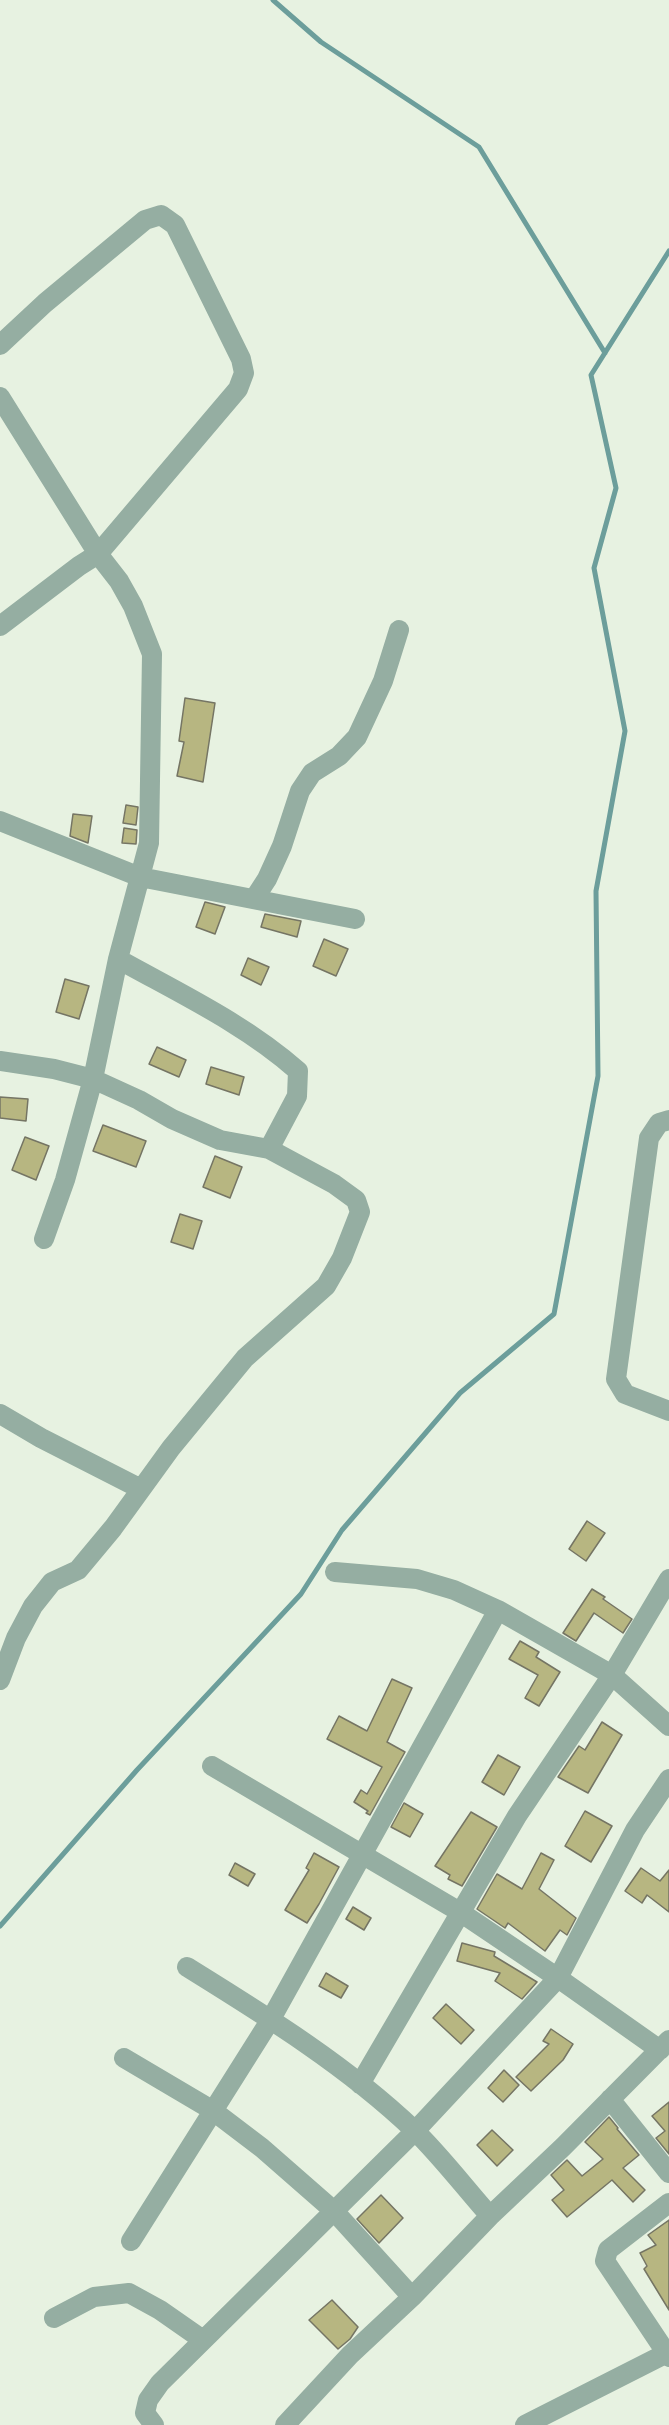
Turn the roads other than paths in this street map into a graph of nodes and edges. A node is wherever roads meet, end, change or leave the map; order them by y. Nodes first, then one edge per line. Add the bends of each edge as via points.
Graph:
1 (0, 345) edge
2 (0, 397) edge
3 (98, 554) junction
4 (0, 626) edge
5 (399, 630) dead end
6 (0, 821) edge
7 (140, 877) junction
8 (254, 899) junction
9 (355, 919) dead end
10 (118, 959) junction
11 (0, 1061) edge
12 (93, 1079) junction
13 (669, 1120) edge
14 (268, 1149) junction
15 (44, 1239) dead end
16 (669, 1411) edge
17 (0, 1414) edge
18 (141, 1489) junction
19 (335, 1572) dead end
20 (669, 1579) edge
21 (498, 1610) junction
22 (612, 1675) junction
23 (0, 1680) edge
24 (669, 1726) edge
25 (212, 1766) dead end
26 (669, 1779) edge
27 (361, 1854) junction
28 (460, 1912) junction
29 (187, 1967) dead end
30 (558, 1978) junction
31 (270, 2019) junction
32 (664, 2045) edge
33 (124, 2058) dead end
34 (360, 2084) junction
35 (610, 2099) junction
36 (212, 2110) junction
37 (415, 2131) junction
38 (669, 2173) edge
39 (669, 2203) edge
40 (334, 2211) junction
41 (490, 2216) junction
42 (131, 2241) dead end
43 (412, 2297) junction
44 (54, 2318) dead end
45 (203, 2340) junction
46 (668, 2354) edge
47 (154, 2425) edge
48 (285, 2425) edge
49 (525, 2425) edge

1 - 3 street via 145,220 161,215 175,225 241,359 244,373 238,390
2 - 3 street
3 - 4 street
3 - 7 street via 133,606 152,654 151,809
5 - 8 street via 383,681 357,737 339,756 312,773 300,791 279,854
6 - 7 street
7 - 8 street
7 - 10 street
8 - 9 street
10 - 12 street
10 - 14 street via 209,1009 278,1053 298,1071 297,1096
11 - 12 street
12 - 14 street via 220,1140
12 - 15 street
13 - 16 street via 659,1124 649,1138 616,1379 625,1394
14 - 18 street via 334,1184 356,1200 360,1212 326,1286 245,1358
17 - 18 street
18 - 23 street via 78,1570 52,1582 33,1606
19 - 21 street via 417,1579
20 - 22 street
21 - 22 street
21 - 27 street
22 - 24 street
22 - 28 street via 517,1815
25 - 27 street
26 - 30 street via 635,1830
27 - 28 street
27 - 31 street
28 - 30 street
28 - 34 street
29 - 31 street
30 - 32 street
30 - 37 street
31 - 34 street
31 - 36 street
32 - 35 street
33 - 36 street
34 - 37 street
35 - 38 street
35 - 41 street
36 - 40 street
36 - 42 street
37 - 40 street
37 - 41 street
39 - 46 street via 608,2250 605,2261
40 - 43 street
40 - 45 street
41 - 43 street
43 - 48 street via 350,2355
44 - 45 street via 94,2297 129,2293
45 - 47 street via 148,2400 145,2413
46 - 49 street

